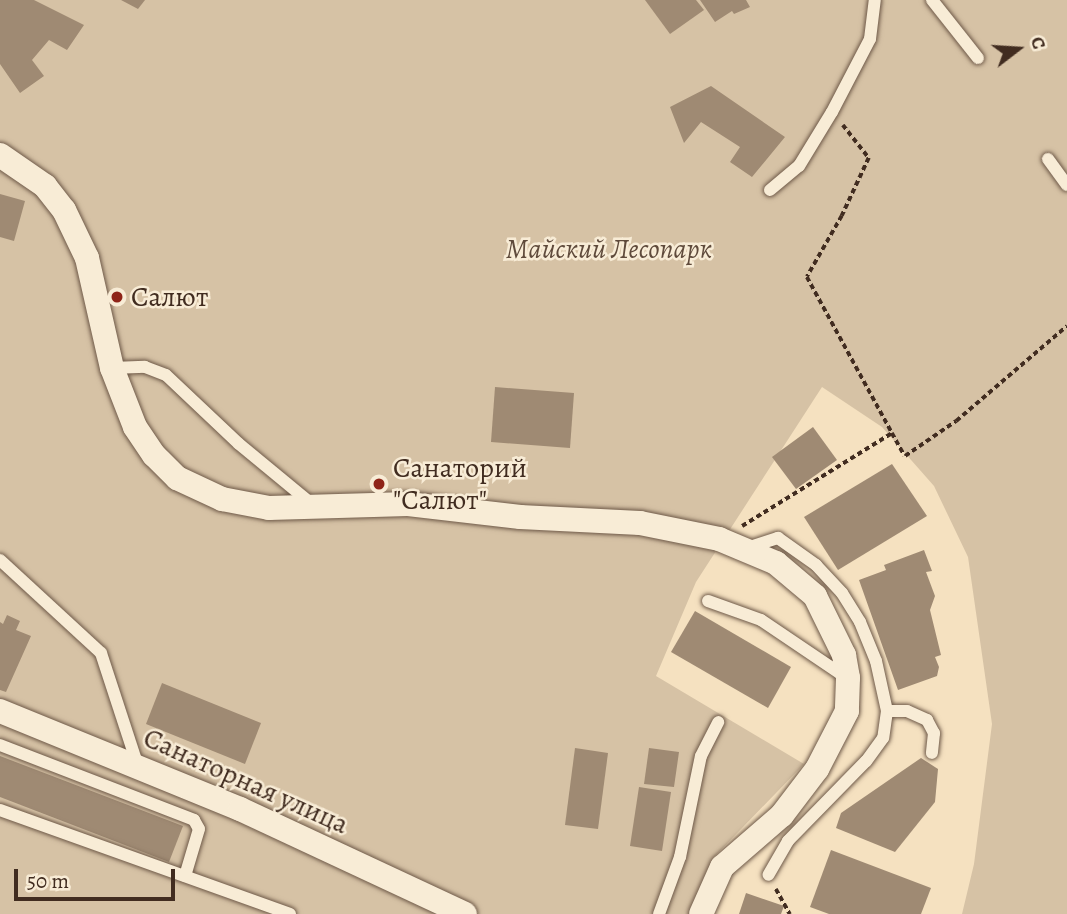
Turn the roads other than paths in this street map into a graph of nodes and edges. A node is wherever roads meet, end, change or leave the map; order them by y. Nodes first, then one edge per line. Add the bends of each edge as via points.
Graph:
1 (875, 0) edge
2 (932, 0) edge
3 (978, 58) dead end
4 (0, 155) edge
5 (1048, 159) dead end
6 (1067, 185) edge
7 (770, 190) dead end
8 (112, 368) junction
9 (315, 507) junction
10 (744, 549) junction
11 (0, 560) edge
12 (708, 601) dead end
13 (848, 678) junction
14 (0, 711) edge
15 (887, 711) junction
16 (718, 722) dead end
17 (0, 745) edge
18 (932, 753) dead end
19 (138, 766) junction
20 (0, 810) edge
21 (768, 875) road end
22 (185, 876) junction
23 (289, 914) edge
24 (465, 914) edge
25 (659, 914) edge
26 (701, 914) edge

1 - 7 lane via 870,39 832,112 799,166
2 - 3 lane
4 - 8 street via 45,186 78,234
5 - 6 lane
8 - 9 lane via 145,366 166,375
8 - 9 street via 135,427 177,478 222,499 270,508
9 - 10 street via 408,504 520,517 640,523 719,539
10 - 13 street via 776,563 816,596 844,654
10 - 15 lane via 778,538 816,565 842,593 876,661
11 - 19 lane via 101,653
12 - 13 lane via 761,620
13 - 26 street via 847,711 817,769 782,815 722,867
14 - 19 street, Санаторная улица
15 - 18 lane via 907,711 927,720 934,733
15 - 21 lane via 883,738 788,841
16 - 25 lane via 701,756 680,857
17 - 22 lane via 194,820 199,830
19 - 24 street, Санаторная улица via 240,808
20 - 22 lane
22 - 23 lane

